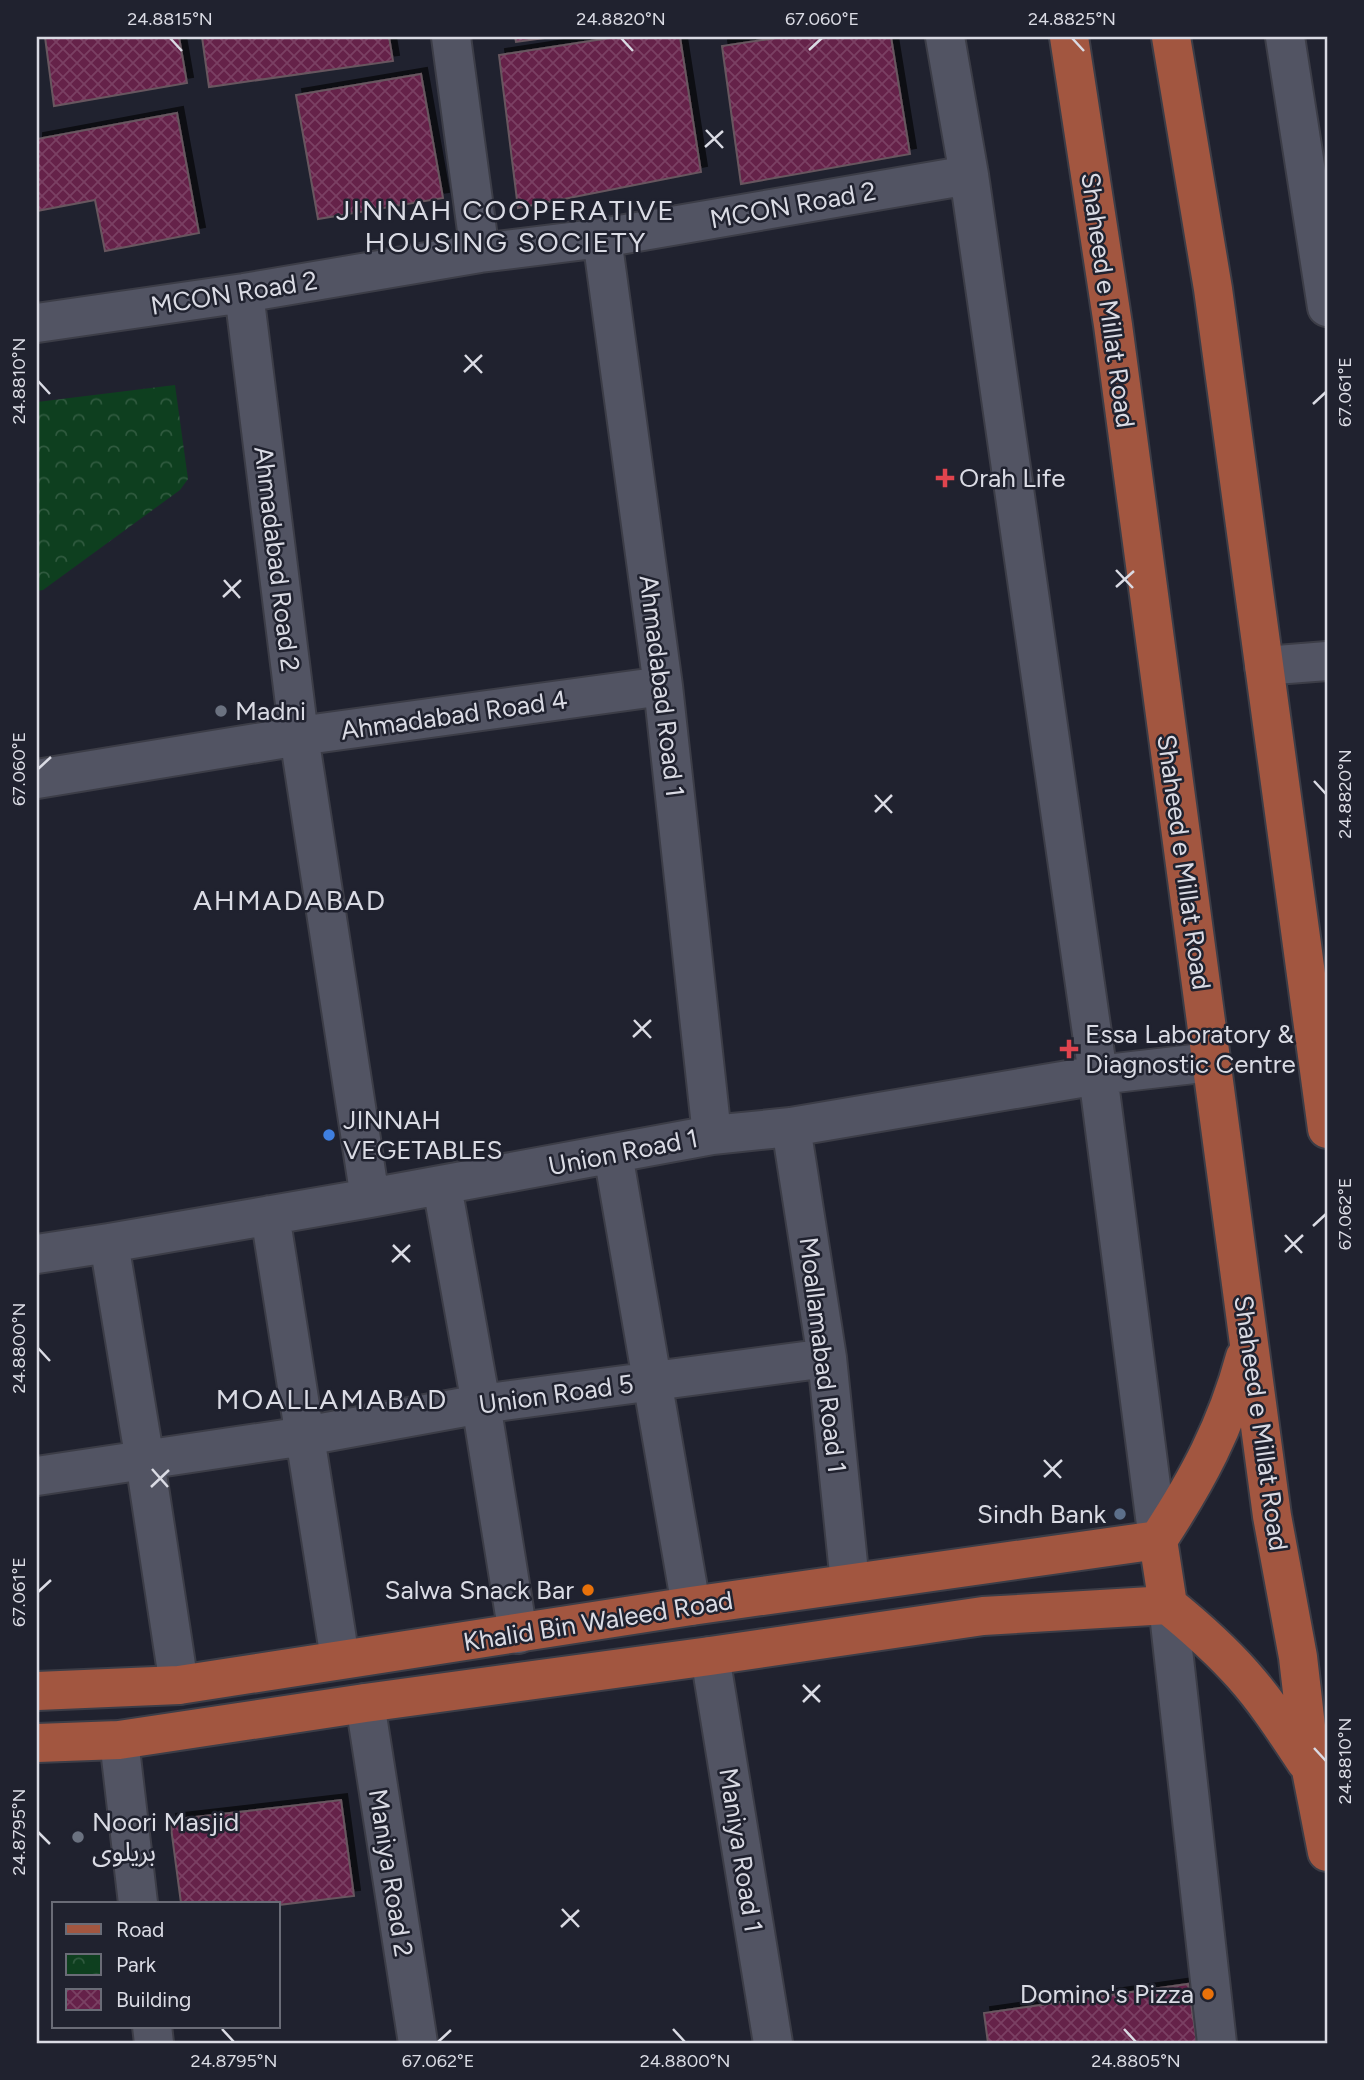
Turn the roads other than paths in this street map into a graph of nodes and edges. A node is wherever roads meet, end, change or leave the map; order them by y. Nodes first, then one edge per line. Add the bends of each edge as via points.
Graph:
1 (452, 37) edge
2 (945, 37) edge
3 (1069, 37) edge
4 (1171, 37) edge
5 (1284, 37) edge
6 (969, 175) junction
7 (602, 238) junction
8 (481, 253) junction
9 (244, 293) junction
10 (1327, 307) edge
11 (37, 323) edge
12 (1327, 661) edge
13 (1264, 666) junction
14 (663, 686) junction
15 (299, 736) junction
16 (37, 779) edge
17 (1211, 1062) junction
18 (1098, 1075) junction
19 (791, 1127) junction
20 (1327, 1129) edge
21 (712, 1135) junction
22 (613, 1154) junction
23 (442, 1186) junction
24 (370, 1198) junction
25 (270, 1214) junction
26 (109, 1243) junction
27 (37, 1254) edge
28 (1248, 1344) junction
29 (827, 1358) junction
30 (652, 1380) junction
31 (481, 1404) junction
32 (305, 1436) junction
33 (145, 1461) junction
34 (37, 1476) edge
35 (1158, 1540) junction
36 (975, 1565) junction
37 (850, 1583) junction
38 (1168, 1605) junction
39 (691, 1606) junction
40 (983, 1616) junction
41 (518, 1634) junction
42 (710, 1656) junction
43 (340, 1659) junction
44 (179, 1685) junction
45 (37, 1691) edge
46 (365, 1703) junction
47 (119, 1740) junction
48 (37, 1743) edge
49 (1311, 1770) junction
50 (1327, 1852) edge
51 (138, 1902) edge
52 (418, 2043) edge
53 (773, 2043) edge
54 (1217, 2043) edge

1 - 8 street
2 - 6 street
3 - 17 main road, Shaheed e Millat Road via 1113,325
4 - 13 main road via 1213,289
5 - 10 street
6 - 7 street, MCON Road 2
6 - 18 street
7 - 8 street, MCON Road 2
7 - 14 street, Ahmadabad Road 1
8 - 9 street, MCON Road 2
9 - 11 street, MCON Road 2
9 - 15 street, Ahmadabad Road 2
12 - 13 street
13 - 20 main road
14 - 15 street, Ahmadabad Road 4
14 - 21 street, Ahmadabad Road 1
15 - 16 street, Ahmadabad Road 4
15 - 24 street, Ahmadabad Road 2
17 - 18 street, Union Road 1
17 - 28 main road, Shaheed e Millat Road
18 - 19 street, Union Road 1
18 - 35 street
19 - 21 street, Union Road 1
19 - 29 street, Moallamabad Road 1
21 - 22 street, Union Road 1
22 - 23 street, Union Road 1
22 - 30 street
23 - 24 street, Union Road 1
23 - 31 street
24 - 25 street, Union Road 1
25 - 26 street, Union Road 1
25 - 32 street
26 - 27 street, Union Road 1
26 - 33 street
28 - 35 main road via 1236,1392 1208,1458
28 - 49 main road, Shaheed e Millat Road via 1298,1657
29 - 30 street, Union Road 5
29 - 37 street, Moallamabad Road 1
30 - 31 street, Union Road 5
30 - 39 street
31 - 32 street, Union Road 5
31 - 41 street
32 - 33 street, Union Road 5
32 - 43 street
33 - 34 street, Union Road 5
33 - 44 street
35 - 36 main road, Khalid Bin Waleed Road
35 - 38 main road
36 - 37 main road, Khalid Bin Waleed Road
36 - 40 main road
37 - 39 main road, Khalid Bin Waleed Road
38 - 40 main road, Khalid Bin Waleed Road
38 - 49 main road via 1243,1675
38 - 54 street
39 - 41 main road, Khalid Bin Waleed Road
40 - 42 main road, Khalid Bin Waleed Road
41 - 43 main road, Khalid Bin Waleed Road
42 - 46 main road, Khalid Bin Waleed Road
42 - 53 street, Maniya Road 1
43 - 44 main road, Khalid Bin Waleed Road
44 - 45 main road, Khalid Bin Waleed Road
46 - 47 main road, Khalid Bin Waleed Road
46 - 52 street, Maniya Road 2
47 - 48 main road, Khalid Bin Waleed Road
47 - 51 street
49 - 50 main road, Shaheed e Millat Road

